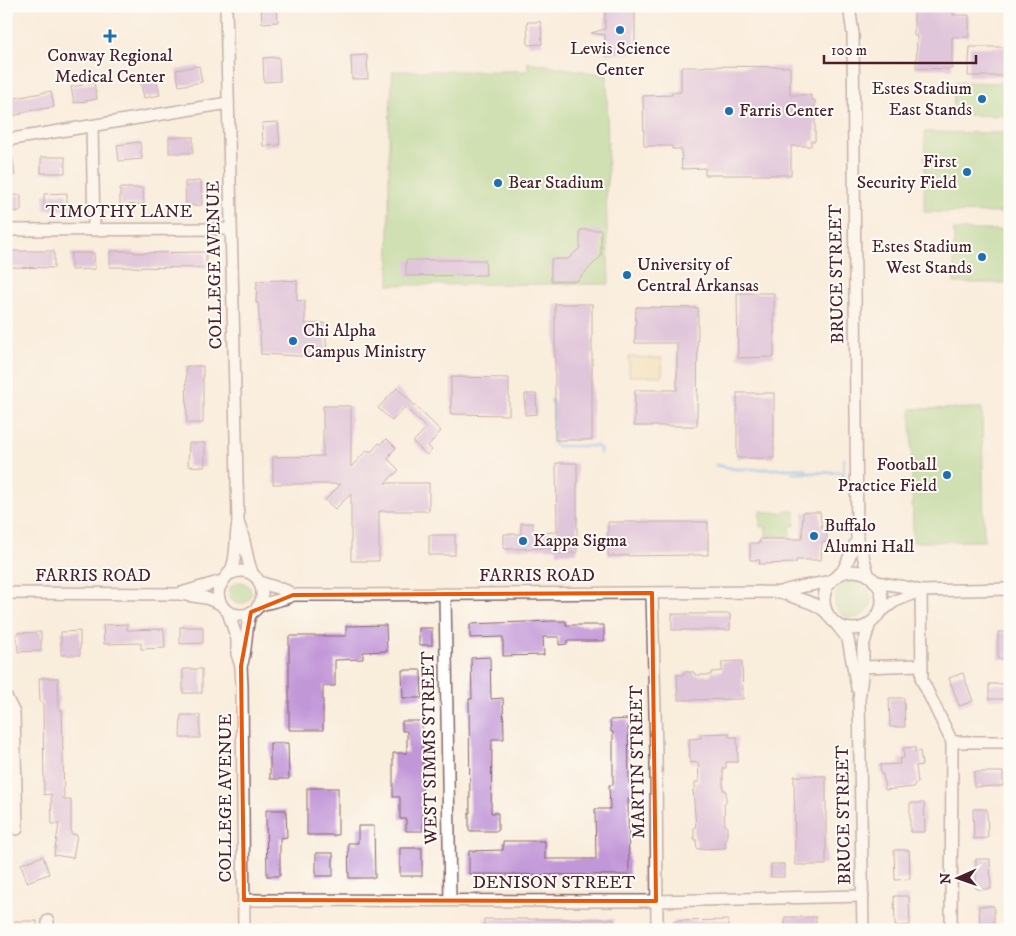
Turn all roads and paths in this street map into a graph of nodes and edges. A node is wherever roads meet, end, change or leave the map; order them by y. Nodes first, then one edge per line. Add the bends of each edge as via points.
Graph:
1 (226, 6) edge
2 (849, 6) edge
3 (228, 103) junction
4 (92, 126) junction
5 (6, 140) edge
6 (231, 229) junction
7 (6, 230) edge
8 (94, 230) junction
9 (238, 523) junction
10 (856, 541) junction
11 (836, 577) junction
12 (225, 578) junction
13 (256, 578) junction
14 (872, 578) junction
15 (1010, 589) edge
16 (921, 591) junction
17 (6, 592) edge
18 (781, 592) junction
19 (652, 593) junction
20 (180, 594) junction
21 (446, 594) junction
22 (293, 595) junction
23 (225, 608) junction
24 (255, 609) junction
25 (827, 613) junction
26 (874, 618) junction
27 (837, 625) junction
28 (920, 665) junction
29 (241, 666) junction
30 (864, 667) junction
31 (6, 697) edge
32 (859, 700) junction
33 (952, 742) junction
34 (1010, 742) edge
35 (17, 829) dead end
36 (863, 896) junction
37 (244, 900) junction
38 (450, 900) junction
39 (656, 900) junction
40 (244, 930) edge
41 (657, 930) edge
42 (863, 930) edge
43 (951, 930) edge

1 - 3 street, COLLEGE AVENUE
2 - 10 street, BRUCE STREET via 853,34
3 - 4 street
3 - 6 street, COLLEGE AVENUE
4 - 5 street
4 - 8 street
6 - 8 street, TIMOTHY LANE
6 - 9 street, COLLEGE AVENUE
7 - 8 street, TIMOTHY LANE
9 - 12 street, COLLEGE AVENUE via 233,565
9 - 13 street, COLLEGE AVENUE via 244,534 247,559
10 - 11 street, BRUCE STREET via 848,564
10 - 14 street, BRUCE STREET
11 - 14 street via 852,571
11 - 18 street, FARRIS ROAD
11 - 25 street via 824,596
12 - 13 street via 241,571
12 - 20 street, FARRIS ROAD
12 - 23 street via 218,590
13 - 22 street, FARRIS ROAD
13 - 24 street via 262,596
14 - 16 street via 888,585
14 - 26 street via 881,596
15 - 16 street
16 - 26 street via 895,601
16 - 28 street
17 - 20 street, FARRIS ROAD
18 - 19 street, FARRIS ROAD
18 - 25 street, FARRIS ROAD via 810,601
19 - 21 street, FARRIS ROAD
19 - 39 street, MARTIN STREET
20 - 23 street, FARRIS ROAD via 206,598
21 - 22 street, FARRIS ROAD
21 - 38 street, WEST SIMMS STREET
22 - 24 street, FARRIS ROAD
23 - 24 street via 240,615
23 - 29 street, COLLEGE AVENUE via 235,629
24 - 29 street, COLLEGE AVENUE via 246,630 246,654
25 - 27 street
26 - 27 street via 854,629
26 - 30 street, BRUCE STREET via 863,646
27 - 32 street, BRUCE STREET via 848,639
28 - 30 street
28 - 33 street via 922,680
29 - 37 street, COLLEGE AVENUE
30 - 32 street, BRUCE STREET
31 - 35 street via 14,713
32 - 36 street, BRUCE STREET
33 - 34 street
33 - 43 street
36 - 39 street, DENISON STREET
36 - 42 street, BRUCE STREET
37 - 38 street, DENISON STREET
37 - 40 street, COLLEGE AVENUE
38 - 39 street, DENISON STREET
39 - 41 street, MARTIN STREET

